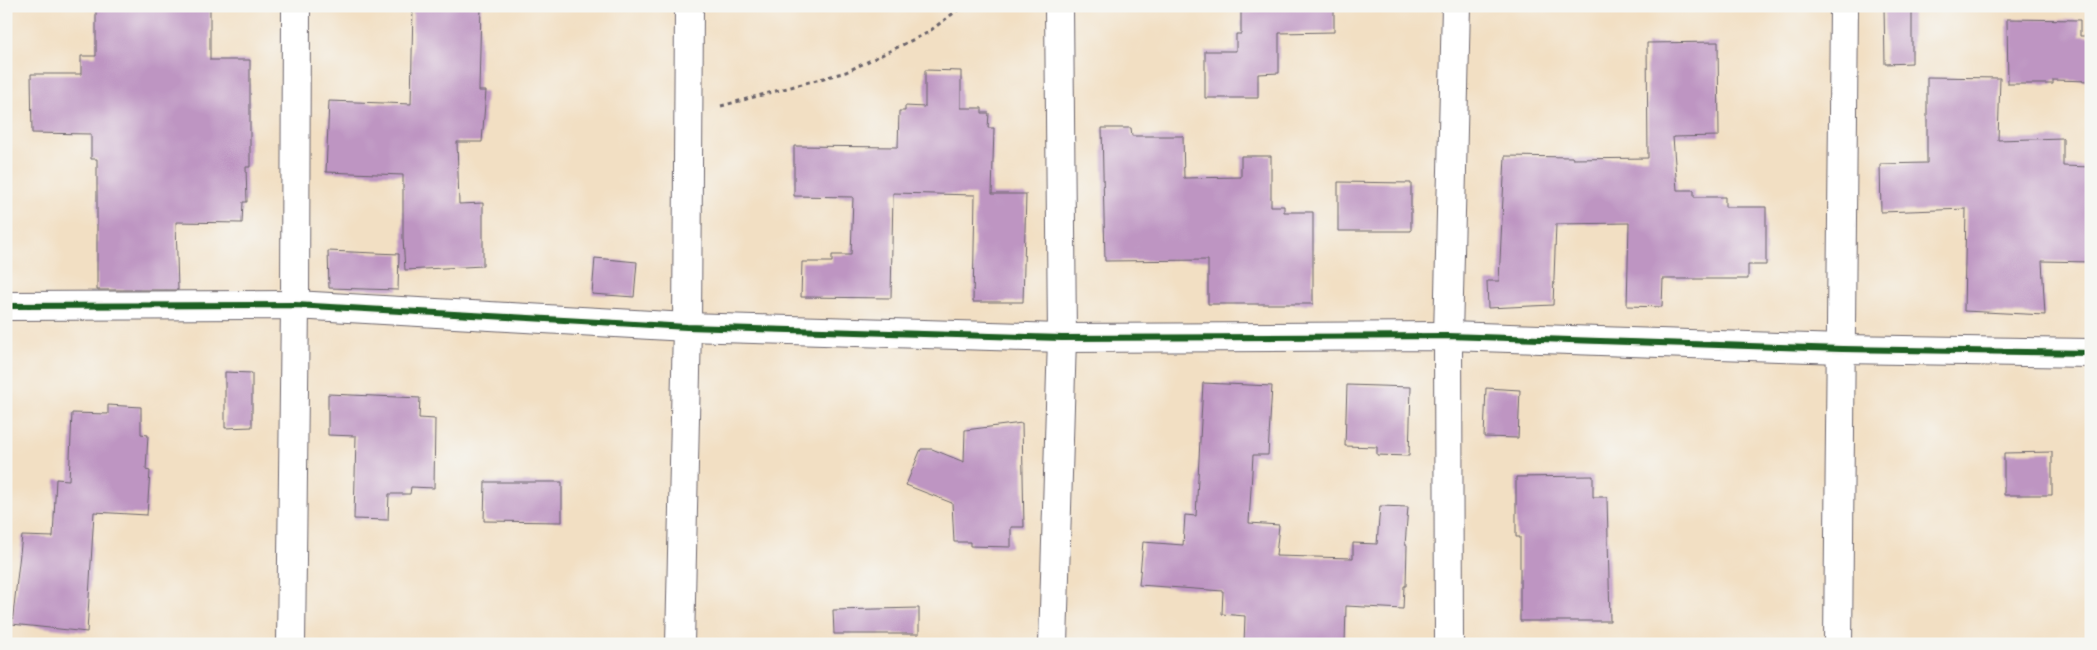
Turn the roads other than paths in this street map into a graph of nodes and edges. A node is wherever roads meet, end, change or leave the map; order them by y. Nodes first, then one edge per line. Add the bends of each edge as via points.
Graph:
1 (296, 6) edge
2 (689, 6) edge
3 (1059, 6) edge
4 (1456, 6) edge
5 (1844, 6) edge
6 (295, 305) junction
7 (6, 306) edge
8 (687, 327) junction
9 (1448, 336) junction
10 (1062, 338) junction
11 (1842, 349) junction
12 (2091, 353) edge
13 (291, 644) edge
14 (680, 644) edge
15 (1053, 644) edge
16 (1449, 644) edge
17 (1838, 644) edge

1 - 6 street
2 - 8 street
3 - 10 street
4 - 9 street
5 - 11 street
6 - 7 street
6 - 8 street
6 - 13 street
8 - 10 street
8 - 14 street
9 - 10 street
9 - 11 street
9 - 16 street
10 - 15 street
11 - 12 street
11 - 17 street

